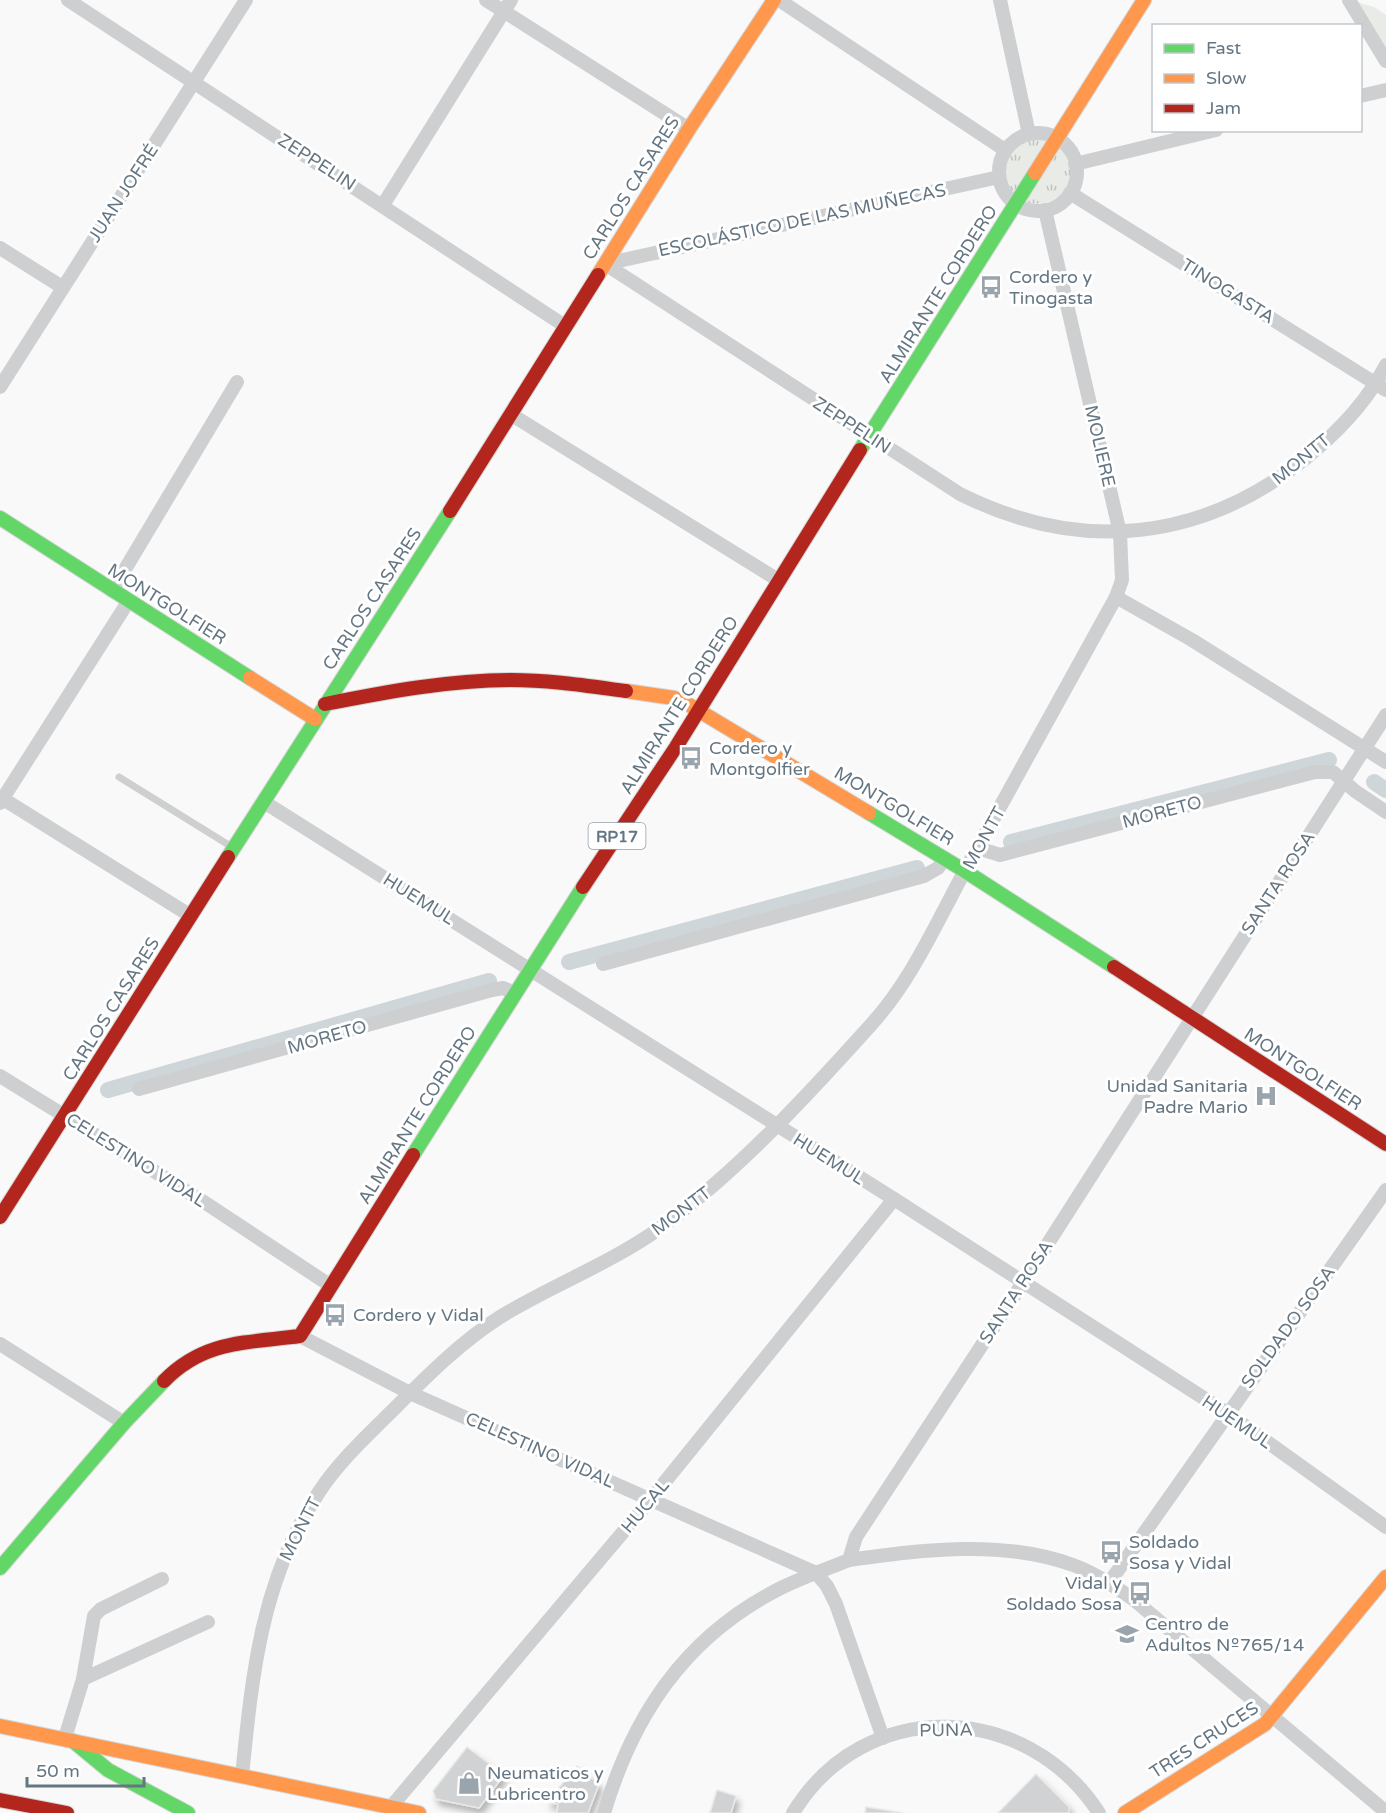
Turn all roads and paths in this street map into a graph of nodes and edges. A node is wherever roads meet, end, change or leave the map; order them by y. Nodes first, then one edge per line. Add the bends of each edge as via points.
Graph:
1 (68, 0) edge
2 (246, 0) edge
3 (486, 0) edge
4 (774, 0) edge
5 (779, 0) edge
6 (1000, 0) edge
7 (1144, 0) edge
8 (1349, 0) edge
9 (507, 6) edge
10 (1386, 61) edge
11 (194, 83) junction
12 (1386, 90) edge
13 (1362, 96) edge
14 (689, 129) junction
15 (1208, 132) edge
16 (1029, 134) junction
17 (1057, 138) junction
18 (1005, 150) junction
19 (1075, 164) junction
20 (999, 177) junction
21 (1070, 193) junction
22 (1016, 204) junction
23 (383, 205) junction
24 (1045, 210) junction
25 (0, 248) edge
26 (605, 264) junction
27 (62, 287) junction
28 (565, 326) junction
29 (1386, 365) edge
30 (237, 382) dead end
31 (0, 387) edge
32 (1381, 387) edge
33 (512, 415) junction
34 (871, 437) junction
35 (0, 518) edge
36 (1120, 533) junction
37 (778, 580) junction
38 (112, 591) junction
39 (1116, 597) junction
40 (128, 602) junction
41 (325, 704) junction
42 (698, 708) junction
43 (1386, 715) edge
44 (315, 719) junction
45 (1364, 749) junction
46 (1386, 762) edge
47 (119, 777) dead end
48 (1343, 781) junction
49 (1, 800) edge
50 (264, 802) junction
51 (1386, 812) edge
52 (978, 848) junction
53 (234, 849) junction
54 (945, 858) junction
55 (965, 871) junction
56 (191, 916) junction
57 (603, 964) dead end
58 (530, 968) junction
59 (515, 993) junction
60 (1191, 1017) junction
61 (0, 1076) edge
62 (139, 1089) dead end
63 (64, 1115) junction
64 (775, 1126) junction
65 (1386, 1144) edge
66 (1386, 1190) edge
67 (894, 1199) junction
68 (0, 1217) edge
69 (1022, 1284) junction
70 (331, 1286) junction
71 (300, 1336) junction
72 (0, 1344) edge
73 (410, 1393) junction
74 (1227, 1413) junction
75 (124, 1423) junction
76 (651, 1499) junction
77 (1386, 1527) edge
78 (849, 1560) junction
79 (0, 1569) edge
80 (816, 1573) junction
81 (1386, 1577) edge
82 (162, 1579) dead end
83 (1108, 1582) junction
84 (208, 1622) dead end
85 (83, 1679) junction
86 (1274, 1716) junction
87 (0, 1726) edge
88 (883, 1738) junction
89 (69, 1740) junction
90 (242, 1776) junction
91 (0, 1800) edge
92 (390, 1808) junction
93 (1386, 1812) edge
94 (67, 1813) edge
95 (188, 1813) edge
96 (419, 1813) edge
97 (604, 1813) edge
98 (793, 1813) edge
99 (1099, 1813) edge
100 (1125, 1813) edge

1 - 11 street, ZEPPELIN
2 - 11 street, JUAN JOFRÉ
3 - 9 street
4 - 14 main road, CARLOS CASARES
5 - 18 street
6 - 16 street
7 - 17 main road, ALMIRANTE CORDERO / RP17
8 - 10 street
9 - 14 street
9 - 23 street
11 - 23 street, ZEPPELIN
11 - 27 street, JUAN JOFRÉ
12 - 13 street
14 - 26 main road, CARLOS CASARES
15 - 19 street
16 - 17 street
16 - 18 street
17 - 19 street
17 - 22 main road, ALMIRANTE CORDERO / RP17
18 - 20 street
19 - 21 street
20 - 22 street via 1007,196
20 - 26 street, ESCOLÁSTICO DE LAS MUÑECAS
21 - 24 street
21 - 32 street, TINOGASTA
22 - 24 street via 1024,209
22 - 34 main road, ALMIRANTE CORDERO / RP17
23 - 28 street, ZEPPELIN
24 - 36 street, MOLIERE
25 - 27 street
26 - 28 main road, CARLOS CASARES
26 - 34 street, ZEPPELIN
27 - 31 street, JUAN JOFRÉ
28 - 33 main road, CARLOS CASARES
29 - 32 street, MONTT
30 - 38 street
32 - 36 street, MONTT via 1307,457 1264,489 1186,522
33 - 37 street
33 - 41 main road, CARLOS CASARES
34 - 36 street, ZEPPELIN via 990,509 1052,527
34 - 37 main road, ALMIRANTE CORDERO / RP17
35 - 38 main road, MONTGOLFIER
36 - 39 street, MOLIERE via 1122,580
37 - 42 main road, ALMIRANTE CORDERO / RP17
38 - 40 main road, MONTGOLFIER
39 - 45 street via 1192,640
39 - 52 street, MONTT
40 - 44 main road, MONTGOLFIER
40 - 49 street
41 - 42 main road, MONTGOLFIER via 439,684 536,681 674,698
41 - 44 main road, CARLOS CASARES
42 - 54 main road, MONTGOLFIER
42 - 58 main road, ALMIRANTE CORDERO / RP17
43 - 45 street, SANTA ROSA
44 - 50 main road, CARLOS CASARES
45 - 46 street
45 - 48 street, SANTA ROSA
47 - 53 lane
48 - 51 street
48 - 52 street, MORETO via 1333,772 1315,772 1000,855
48 - 60 street, SANTA ROSA
49 - 56 street
50 - 53 main road, CARLOS CASARES
50 - 58 street, HUEMUL
52 - 55 street, MONTT
53 - 56 main road, CARLOS CASARES
54 - 55 main road, MONTGOLFIER
54 - 57 street via 938,868 924,876
55 - 60 main road, MONTGOLFIER
55 - 64 street, MONTT via 938,927 895,996
56 - 63 main road, CARLOS CASARES
58 - 59 main road, ALMIRANTE CORDERO / RP17
58 - 64 street, HUEMUL
59 - 62 street, MORETO via 503,988 492,990
59 - 70 main road, ALMIRANTE CORDERO / RP17
60 - 65 main road, MONTGOLFIER
60 - 69 street, SANTA ROSA
61 - 63 street, CELESTINO VIDAL
63 - 68 main road, CARLOS CASARES
63 - 70 street, CELESTINO VIDAL
64 - 67 street, HUEMUL
64 - 73 street, MONTT via 725,1176 657,1230 499,1318
66 - 74 street, SOLDADO SOSA
67 - 69 street, HUEMUL
67 - 76 street, HUCAL
69 - 74 street, HUEMUL
69 - 78 street, SANTA ROSA via 856,1537
70 - 71 main road, ALMIRANTE CORDERO / RP17
71 - 73 street, CELESTINO VIDAL
71 - 75 main road via 242,1343 197,1354 161,1381
72 - 75 street
73 - 76 street, CELESTINO VIDAL
73 - 90 street, MONTT via 334,1471 286,1553 252,1669
74 - 77 street, HUEMUL
74 - 83 street, SOLDADO SOSA
75 - 79 main road
76 - 80 street, CELESTINO VIDAL
76 - 92 street, HUCAL
78 - 80 street
78 - 83 street via 925,1551 993,1550 1073,1565
80 - 88 street via 836,1604
80 - 97 street via 776,1590 731,1618 681,1665 659,1690 628,1743
81 - 86 main road, TRES CRUCES
82 - 85 street via 94,1616
83 - 86 street
84 - 85 street
85 - 89 street
86 - 93 street
86 - 100 main road, TRES CRUCES
87 - 89 main road
88 - 98 street, PUNA via 842,1760 822,1776
88 - 99 street, PUNA via 907,1731 954,1727 996,1732 1055,1764
89 - 90 main road
89 - 95 main road via 108,1770
90 - 92 main road
91 - 94 main road
92 - 96 main road

